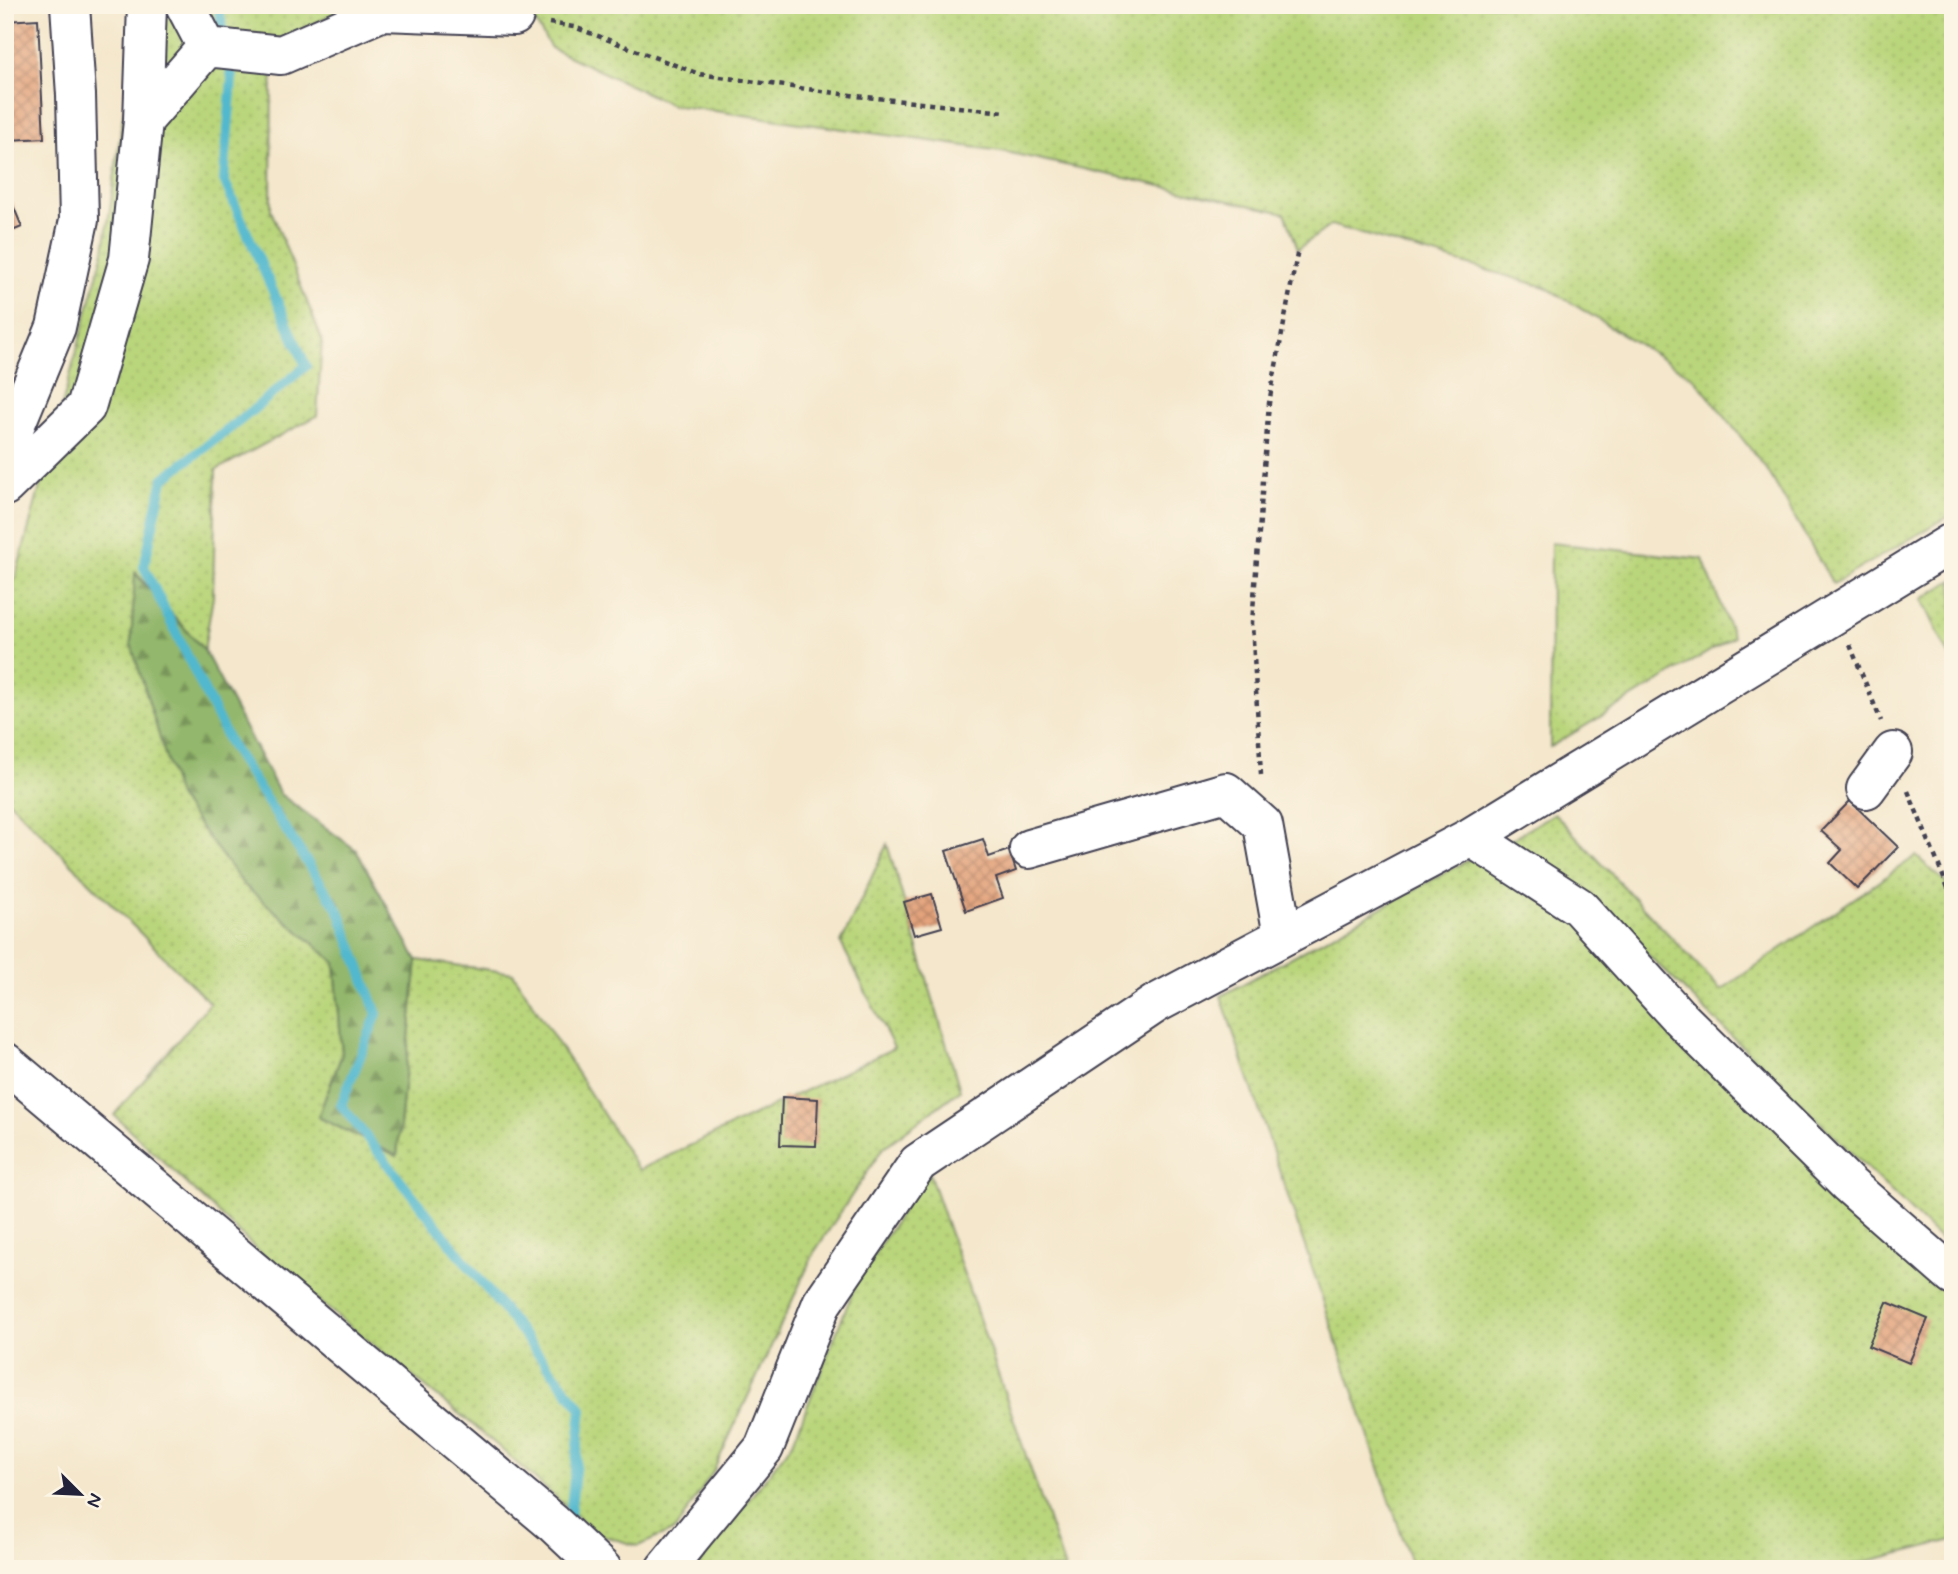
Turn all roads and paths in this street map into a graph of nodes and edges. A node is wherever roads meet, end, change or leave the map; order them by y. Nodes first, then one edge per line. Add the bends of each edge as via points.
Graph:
1 (70, 5) edge
2 (147, 5) edge
3 (185, 5) edge
4 (514, 16) joint
5 (207, 47) junction
6 (1004, 112) dead end
7 (144, 121) junction
8 (1298, 249) dead end
9 (5, 450) edge
10 (5, 486) edge
11 (1953, 542) edge
12 (1893, 752) dead end
13 (1866, 789) dead end
14 (1263, 825) junction
15 (1471, 836) junction
16 (1029, 849) dead end
17 (1283, 936) junction
18 (5, 1062) edge
19 (1953, 1276) edge
20 (1953, 1504) edge
21 (1941, 1509) dead end
22 (592, 1559) edge
23 (665, 1569) edge

1 - 9 street via 79,220 56,327
2 - 7 street
3 - 5 street
4 - 5 street via 383,12 281,55
4 - 6 path via 574,27 699,74
5 - 7 street
7 - 10 street via 129,259 86,407
8 - 14 path via 1269,403 1252,623
11 - 15 street
12 - 13 street
14 - 16 street via 1226,792
14 - 17 street
15 - 17 street
15 - 19 street via 1579,907 1678,1016 1838,1175
17 - 23 street via 1155,1004 918,1163 822,1303 764,1448
18 - 22 street
20 - 21 path

